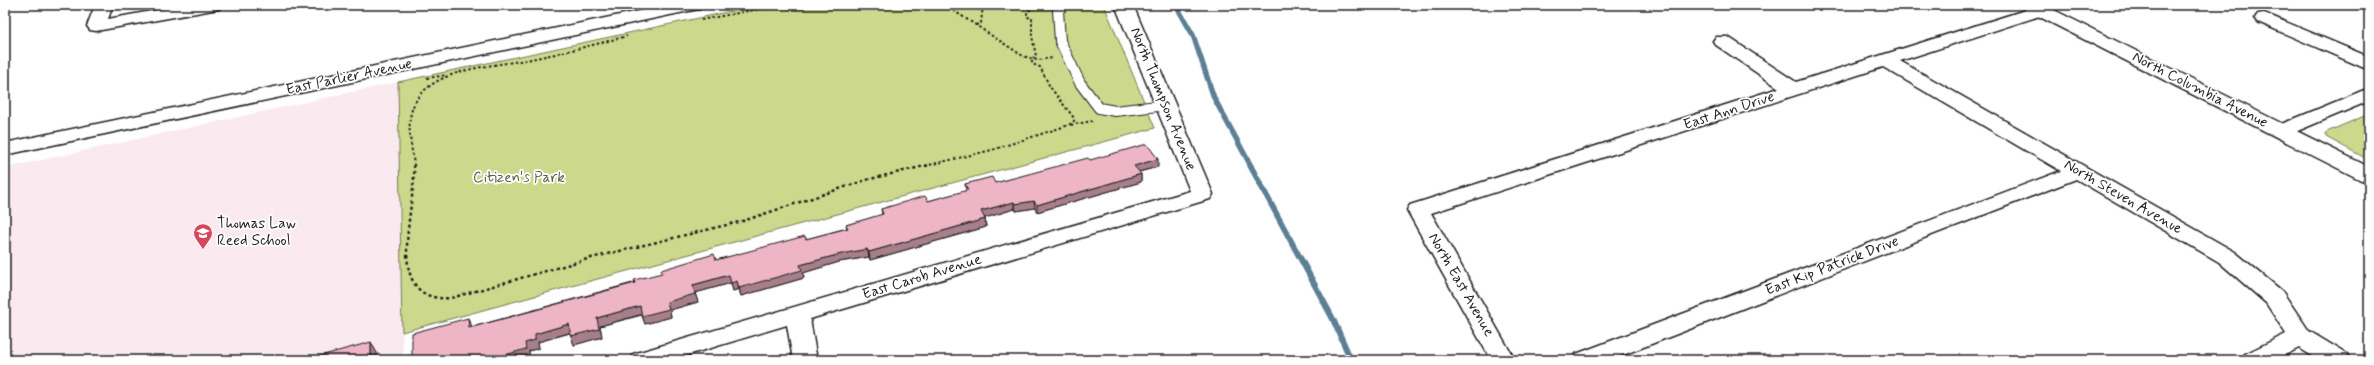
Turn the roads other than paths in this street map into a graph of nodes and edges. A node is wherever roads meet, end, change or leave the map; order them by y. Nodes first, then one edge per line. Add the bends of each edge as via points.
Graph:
1 (104, 5) edge
2 (213, 5) edge
3 (1064, 5) edge
4 (1124, 5) edge
5 (2035, 8) edge
6 (694, 13) edge
7 (2264, 18) dead end
8 (1722, 41) dead end
9 (1886, 61) junction
10 (2369, 64) edge
11 (1795, 90) junction
12 (2369, 94) edge
13 (1166, 105) junction
14 (2281, 131) junction
15 (5, 149) edge
16 (2079, 172) junction
17 (2369, 175) edge
18 (1202, 194) joint
19 (1418, 210) joint
20 (797, 314) junction
21 (2300, 337) junction
22 (642, 360) edge
23 (805, 360) edge
24 (1503, 360) edge
25 (1585, 360) edge
26 (2254, 360) edge
27 (2338, 360) edge

1 - 2 street via 96,26
3 - 13 lane via 1058,10 1060,41 1080,83 1099,108 1115,111
4 - 13 street, North Thompson Avenue
5 - 9 street, East Ann Drive
5 - 14 street, North Columbia Avenue
6 - 15 street, East Parlier Avenue
7 - 10 street
8 - 11 street
9 - 11 street, East Ann Drive
9 - 16 street, North Steven Avenue
11 - 19 street, East Ann Drive
12 - 14 street
13 - 18 street, North Thompson Avenue
14 - 17 street, North Columbia Avenue
16 - 21 street, North Steven Avenue via 2227,257 2274,297
16 - 25 street, East Kip Patrick Drive
18 - 20 street, East Carob Avenue
19 - 24 street, North East Avenue
20 - 22 street, East Carob Avenue
20 - 23 street
21 - 26 street
21 - 27 street, North Steven Avenue

